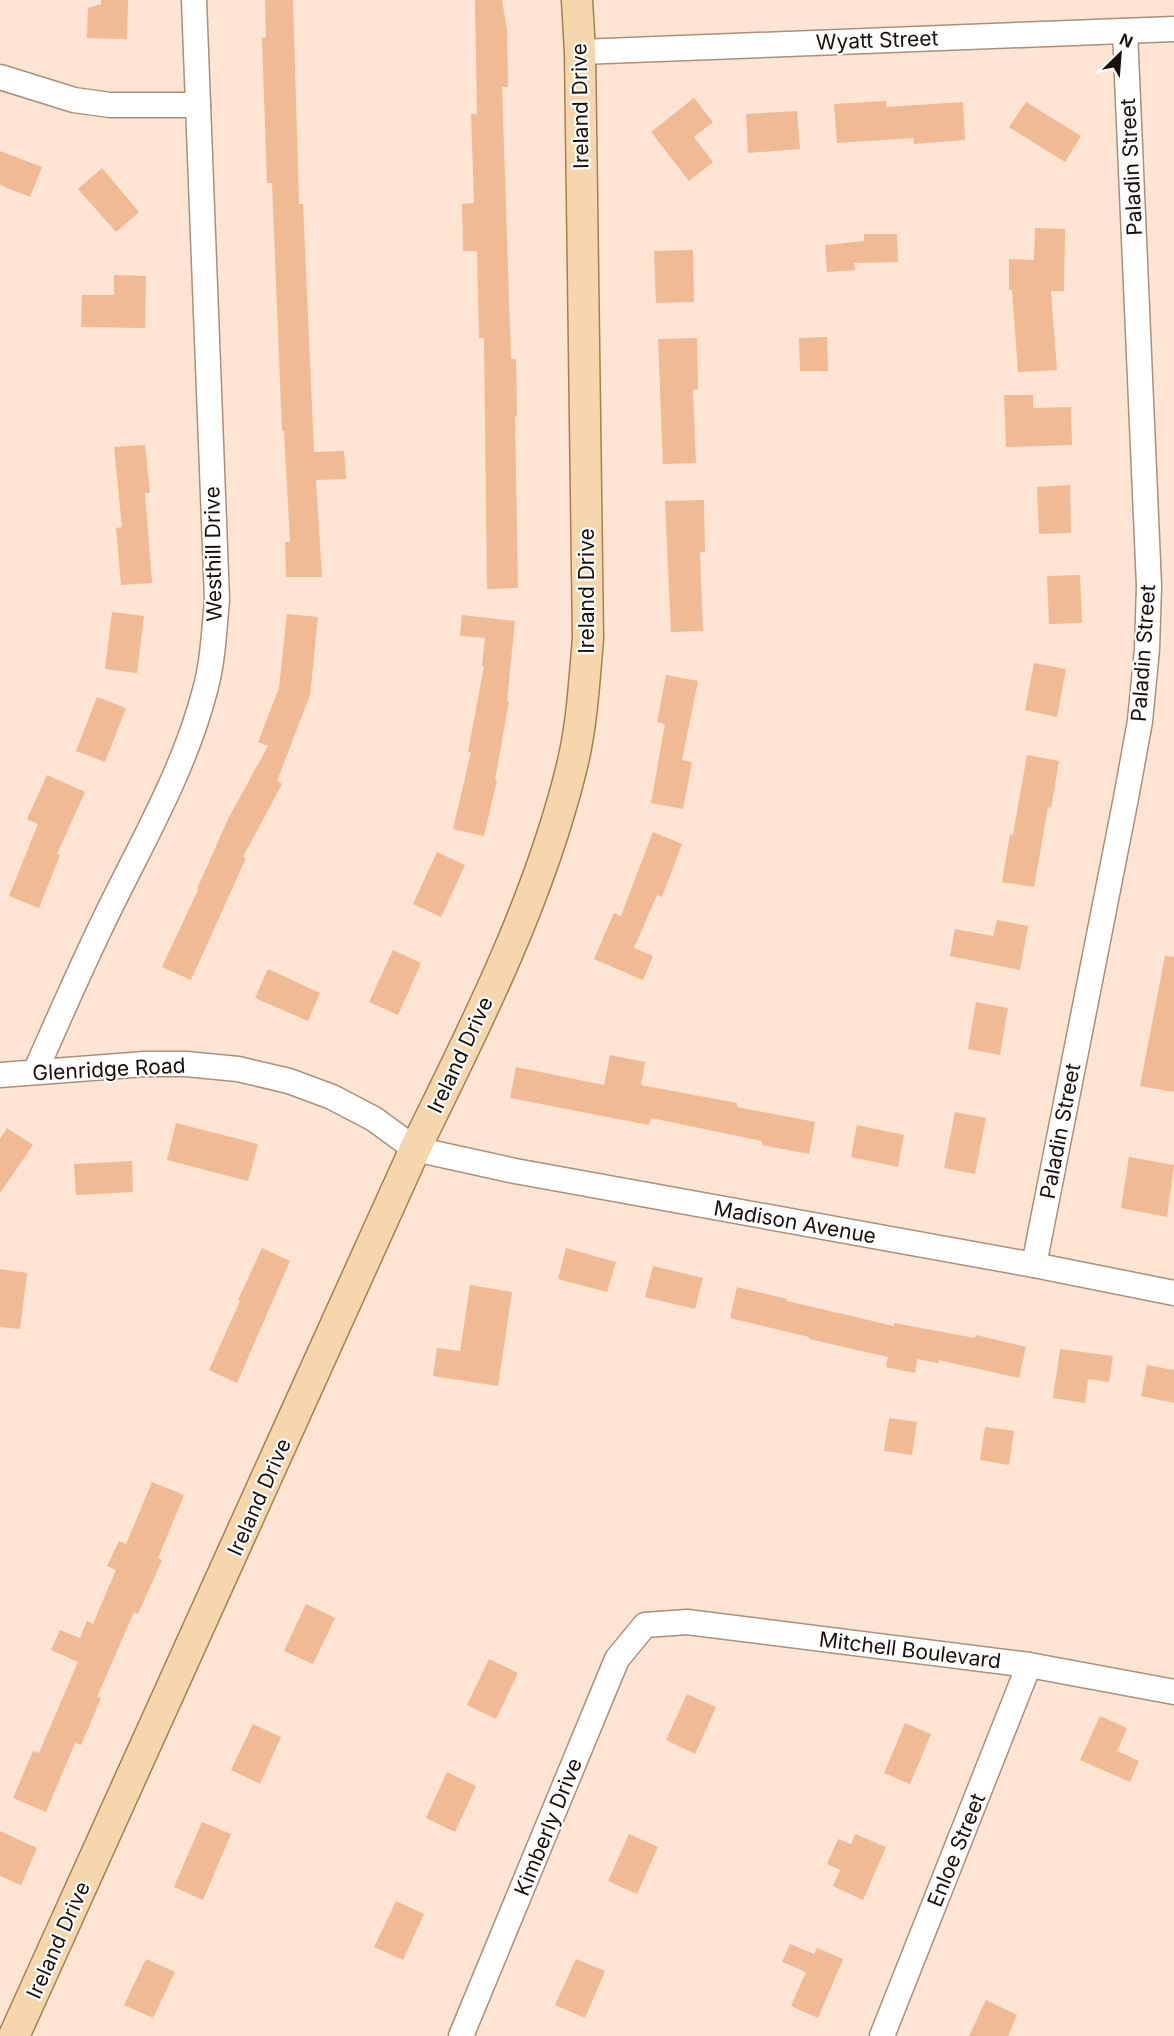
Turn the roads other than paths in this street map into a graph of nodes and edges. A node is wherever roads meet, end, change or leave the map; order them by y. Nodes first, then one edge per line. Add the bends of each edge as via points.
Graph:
1 (194, 0) edge
2 (577, 0) edge
3 (1174, 29) edge
4 (1125, 31) junction
5 (580, 52) junction
6 (0, 77) edge
7 (198, 105) junction
8 (35, 1072) junction
9 (0, 1075) edge
10 (415, 1149) junction
11 (1034, 1265) junction
12 (1174, 1293) edge
13 (645, 1625) joint
14 (1029, 1665) junction
15 (1174, 1692) edge
16 (14, 2036) edge
17 (461, 2036) edge
18 (882, 2036) edge

1 - 7 street, Westhill Drive
2 - 5 main road, Ireland Drive
3 - 4 street, Wyatt Street
4 - 5 street, Wyatt Street
4 - 11 street, Paladin Street via 1149,586 1147,649 1140,721 1126,798
5 - 10 main road, Ireland Drive via 588,639 582,706 572,768 555,828 476,1026
6 - 7 street via 74,100 110,105
7 - 8 street, Westhill Drive via 217,600 213,647 205,693 171,785
8 - 9 street, Glenridge Road
8 - 10 street, Glenridge Road via 145,1064 238,1070 289,1081 332,1097 374,1119
10 - 11 street, Madison Avenue via 515,1171
10 - 16 main road, Ireland Drive
11 - 12 street, Madison Avenue
13 - 14 street, Mitchell Boulevard via 687,1622
13 - 17 street, Kimberly Drive via 617,1659
14 - 15 street, Mitchell Boulevard
14 - 18 street, Enloe Street

